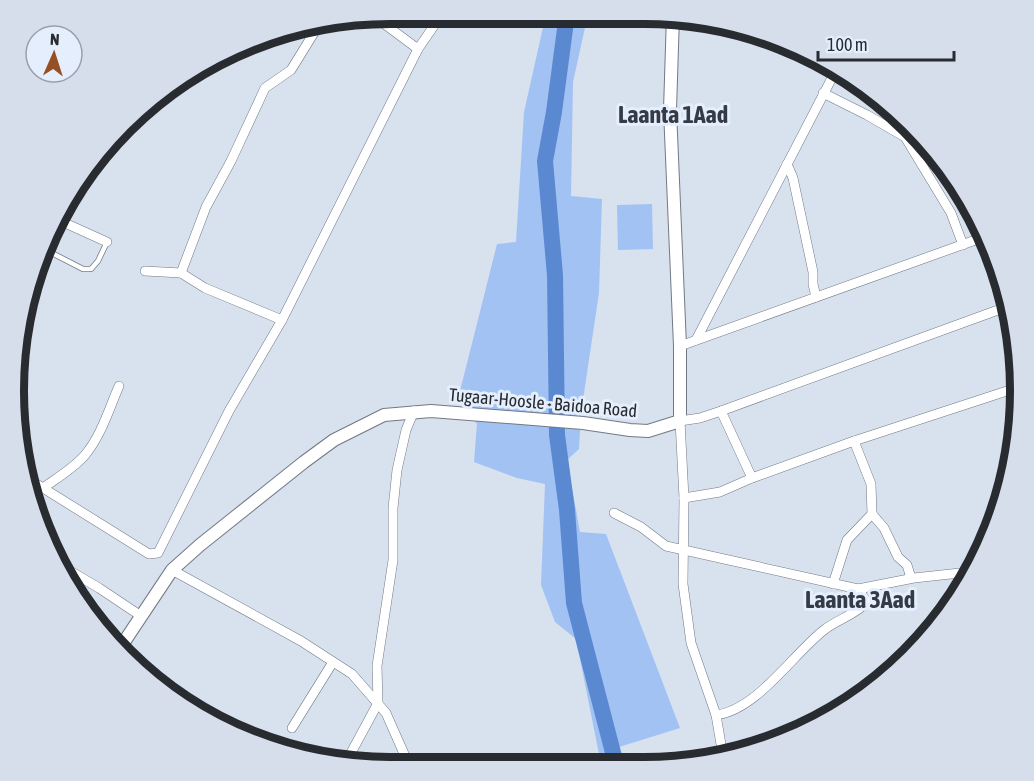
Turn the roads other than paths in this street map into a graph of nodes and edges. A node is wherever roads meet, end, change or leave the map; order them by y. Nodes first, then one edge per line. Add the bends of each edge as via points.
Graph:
1 (385, 24) edge
2 (435, 24) edge
3 (673, 25) edge
4 (314, 32) edge
5 (418, 49) junction
6 (832, 76) edge
7 (824, 93) junction
8 (787, 164) junction
9 (65, 223) edge
10 (977, 239) edge
11 (107, 242) joint
12 (963, 245) junction
13 (51, 253) edge
14 (145, 272) dead end
15 (181, 273) junction
16 (816, 297) junction
17 (1001, 309) edge
18 (282, 320) junction
19 (696, 340) junction
20 (680, 346) junction
21 (119, 386) dead end
22 (1010, 390) edge
23 (414, 411) junction
24 (721, 411) junction
25 (680, 421) junction
26 (854, 441) junction
27 (752, 478) junction
28 (36, 483) edge
29 (43, 488) junction
30 (684, 498) junction
31 (614, 513) dead end
32 (872, 514) junction
33 (683, 550) junction
34 (172, 570) junction
35 (73, 573) edge
36 (962, 573) edge
37 (910, 578) junction
38 (833, 584) junction
39 (858, 589) junction
40 (141, 616) junction
41 (124, 642) edge
42 (333, 662) junction
43 (378, 703) junction
44 (716, 715) junction
45 (292, 728) dead end
46 (722, 749) edge
47 (350, 755) edge
48 (405, 757) edge

1 - 5 street
2 - 5 street
3 - 20 main road via 670,110
4 - 15 street via 291,70 265,88 206,207
5 - 18 street
6 - 7 street
7 - 8 street
7 - 12 street via 905,137 951,213
8 - 16 street
8 - 19 street
9 - 11 street
10 - 12 street
11 - 13 lane via 91,269 83,269
12 - 16 street
14 - 15 street
15 - 18 street via 221,295
16 - 19 street
17 - 24 street
18 - 29 street via 229,411 158,553 149,554
19 - 20 street
20 - 25 main road
21 - 29 street via 84,456
22 - 26 street
23 - 25 main road, Tugaar-Hoosle - Baidoa Road via 530,418 630,430 648,430
23 - 34 main road, Tugaar-Hoosle - Baidoa Road via 384,415 334,440
23 - 43 street via 397,470 393,560 377,666
24 - 25 street
24 - 27 street
25 - 30 street
26 - 27 street
26 - 32 street via 871,484
27 - 30 street via 720,492
28 - 29 street
30 - 33 street
31 - 33 street via 666,546
32 - 37 street via 884,528 898,557 908,565
32 - 38 street via 847,540
33 - 38 street
33 - 44 street via 691,644
34 - 40 main road, Tugaar-Hoosle - Baidoa Road
34 - 42 street via 301,640
35 - 40 street
36 - 37 street
37 - 39 street
38 - 39 street
39 - 44 street via 867,602 859,610 824,630 740,707
40 - 41 main road, Tugaar-Hoosle - Baidoa Road
42 - 43 street via 352,674
42 - 45 street
43 - 47 street
43 - 48 street
44 - 46 street

